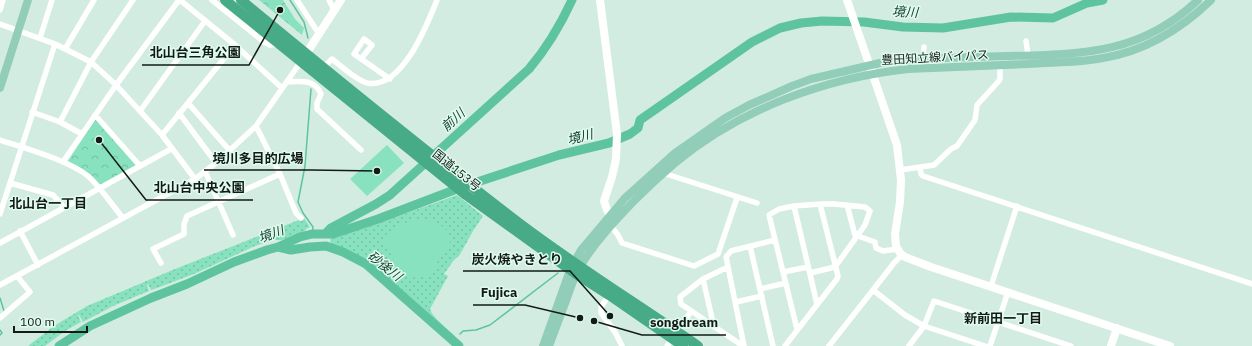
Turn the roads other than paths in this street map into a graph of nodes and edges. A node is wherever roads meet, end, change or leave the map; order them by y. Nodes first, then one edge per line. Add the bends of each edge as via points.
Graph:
1 (3, 0) edge
2 (28, 0) edge
3 (52, 0) edge
4 (94, 0) edge
5 (133, 0) edge
6 (179, 0) edge
7 (212, 0) edge
8 (225, 0) edge
9 (241, 0) edge
10 (296, 0) edge
11 (329, 0) edge
12 (341, 0) edge
13 (437, 0) edge
14 (600, 0) edge
15 (847, 0) edge
16 (1198, 0) edge
17 (1211, 0) edge
18 (0, 10) edge
19 (334, 10) junction
20 (205, 21) junction
21 (0, 24) edge
22 (18, 30) junction
23 (319, 34) junction
24 (40, 38) junction
25 (1026, 41) dead end
26 (55, 44) junction
27 (278, 44) junction
28 (236, 45) junction
29 (924, 48) dead end
30 (65, 49) junction
31 (1028, 55) junction
32 (303, 58) junction
33 (361, 59) dead end
34 (924, 59) junction
35 (91, 62) junction
36 (1000, 65) junction
37 (323, 68) junction
38 (870, 70) junction
39 (390, 79) junction
40 (287, 82) junction
41 (116, 85) junction
42 (0, 88) edge
43 (282, 88) junction
44 (188, 103) junction
45 (140, 111) junction
46 (32, 112) junction
47 (179, 113) junction
48 (95, 115) junction
49 (382, 121) junction
50 (60, 122) junction
51 (256, 126) junction
52 (82, 134) junction
53 (162, 135) junction
54 (0, 140) edge
55 (21, 147) junction
56 (171, 149) junction
57 (361, 150) dead end
58 (230, 151) junction
59 (63, 162) junction
60 (216, 163) junction
61 (140, 166) junction
62 (920, 168) junction
63 (900, 170) junction
64 (205, 172) junction
65 (663, 173) junction
66 (280, 174) junction
67 (195, 179) junction
68 (10, 183) junction
69 (98, 188) junction
70 (737, 198) junction
71 (219, 203) junction
72 (757, 203) dead end
73 (820, 204) junction
74 (847, 205) junction
75 (794, 206) junction
76 (1017, 206) junction
77 (64, 207) junction
78 (0, 214) edge
79 (610, 214) junction
80 (123, 218) junction
81 (301, 218) dead end
82 (610, 225) junction
83 (20, 231) junction
84 (233, 235) dead end
85 (857, 236) junction
86 (775, 240) junction
87 (0, 243) edge
88 (750, 246) junction
89 (900, 252) junction
90 (161, 263) dead end
91 (38, 265) junction
92 (728, 267) junction
93 (808, 267) junction
94 (835, 267) junction
95 (575, 268) junction
96 (783, 272) junction
97 (810, 273) junction
98 (17, 276) junction
99 (703, 279) junction
100 (786, 283) junction
101 (1252, 284) edge
102 (0, 285) edge
103 (991, 286) junction
104 (760, 289) junction
105 (873, 290) junction
106 (1008, 292) junction
107 (609, 295) junction
108 (762, 296) junction
109 (736, 302) junction
110 (817, 304) junction
111 (691, 311) junction
112 (0, 318) edge
113 (998, 322) junction
114 (714, 326) junction
115 (924, 326) junction
116 (1117, 328) junction
117 (797, 329) junction
118 (672, 339) edge
119 (543, 346) edge
120 (549, 346) edge
121 (622, 346) edge
122 (683, 346) edge
123 (698, 346) edge
124 (744, 346) edge
125 (773, 346) edge
126 (784, 346) edge
127 (829, 346) edge
128 (909, 346) edge
129 (985, 346) edge
130 (990, 346) edge
131 (1071, 346) edge
132 (1111, 346) edge
133 (1170, 346) edge

1 - 18 street
2 - 22 main road
3 - 24 street
4 - 30 street
5 - 35 street
6 - 20 street
6 - 41 street
7 - 27 street via 264,42 270,45
8 - 27 highway, 国道153号
9 - 32 highway, 国道153号
10 - 23 street
11 - 19 street
12 - 19 street
13 - 39 street via 418,42 398,72
14 - 79 street via 617,134 612,177 604,201
15 - 38 street
16 - 31 main road, 豊田知立線バイパス via 1179,17 1135,41 1096,51
17 - 36 main road, 豊田知立線バイパス via 1188,21 1140,48 1104,58
19 - 23 street
20 - 28 street
20 - 45 street
21 - 22 street
22 - 24 street
22 - 42 main road
23 - 32 street
24 - 26 street
25 - 31 street
26 - 30 street
26 - 46 street
27 - 32 highway, 国道153号
28 - 43 street
28 - 44 street
29 - 34 street
30 - 35 street
31 - 34 main road, 豊田知立線バイパス
32 - 37 highway, 国道153号
32 - 40 street
32 - 49 highway, 国道153号
33 - 39 street
34 - 38 main road, 豊田知立線バイパス via 900,60
35 - 41 street
35 - 50 street
36 - 38 main road, 豊田知立線バイパス
36 - 62 street via 1000,79 977,105 975,120 957,146 934,165
37 - 39 street via 332,59 364,82 376,83
37 - 49 highway, 国道153号
38 - 63 street via 894,134
38 - 65 main road, 豊田知立線バイパス via 767,106 719,131
38 - 79 main road, 豊田知立線バイパス via 811,80 792,86 725,118 664,161
40 - 43 street
40 - 57 street via 309,82 317,88 321,94 317,109
41 - 45 street
41 - 48 street
43 - 51 street
44 - 47 street
44 - 58 street
45 - 53 street
46 - 50 street
46 - 55 street
47 - 53 street
47 - 60 street
48 - 52 street
48 - 61 street
49 - 95 highway, 国道153号 via 427,152 501,214
50 - 52 street
51 - 58 street
51 - 66 street
52 - 59 street
53 - 56 street
54 - 55 street
55 - 59 street
55 - 68 street
56 - 61 street
56 - 67 street
58 - 60 street
59 - 69 street via 89,177
60 - 64 street
61 - 69 street
62 - 63 street
62 - 76 street via 923,176
63 - 89 street via 901,190 895,238
64 - 67 street
64 - 71 street
65 - 70 street
65 - 82 main road, 豊田知立線バイパス
66 - 71 street
66 - 81 street
67 - 80 street
68 - 77 street via 53,195
68 - 78 street
69 - 77 street
69 - 80 street
70 - 72 street
70 - 82 street via 718,254 694,266 622,243
71 - 84 street
71 - 90 street via 187,216 184,234 153,249
73 - 74 street
73 - 75 street
73 - 94 street
74 - 85 street via 853,233
74 - 85 street via 865,207 870,211 865,225
75 - 86 street via 779,209 769,215
75 - 93 street
76 - 101 street
76 - 103 street
77 - 83 street
79 - 95 main road, 豊田知立線バイパス via 581,250
80 - 91 street
82 - 95 main road, 豊田知立線バイパス
83 - 87 street
83 - 91 street
85 - 89 street via 875,242 876,248 883,252
85 - 94 street
86 - 88 street
86 - 96 street
88 - 92 street via 731,251 726,257
88 - 104 street
89 - 103 street via 931,267
89 - 105 street
91 - 98 street
92 - 99 street
92 - 109 street
93 - 96 street
93 - 97 street
94 - 97 street
94 - 110 street via 837,279
95 - 107 highway, 国道153号
95 - 118 highway, 国道153号
95 - 119 main road, 豊田知立線バイパス
95 - 120 main road, 豊田知立線バイパス
96 - 100 street
97 - 110 street
98 - 102 street
98 - 112 street via 30,292
99 - 111 street via 680,297 681,304
99 - 114 street
100 - 104 street
100 - 117 street
103 - 106 street
104 - 108 street
105 - 115 street
105 - 127 street
106 - 113 street
106 - 116 street
107 - 118 highway, 国道153号
107 - 121 street via 601,307 601,313 616,332
108 - 109 street
108 - 125 street
109 - 124 street
110 - 117 street
111 - 114 street
111 - 118 street
113 - 115 street via 934,301
113 - 130 street
113 - 131 street
114 - 124 street
115 - 128 street
115 - 129 street
116 - 132 street
116 - 133 street
117 - 126 street
118 - 122 highway, 国道153号
118 - 123 highway, 国道153号

